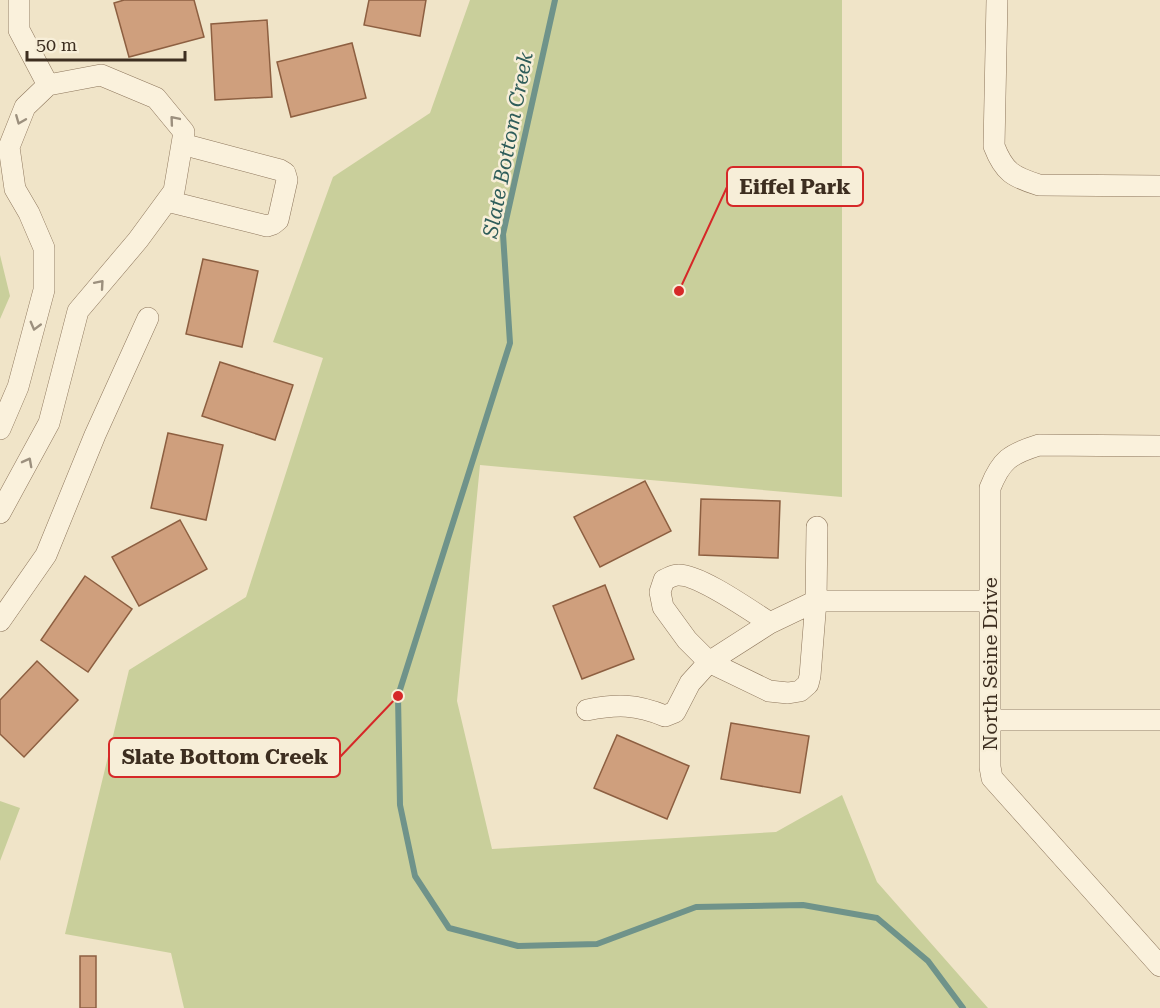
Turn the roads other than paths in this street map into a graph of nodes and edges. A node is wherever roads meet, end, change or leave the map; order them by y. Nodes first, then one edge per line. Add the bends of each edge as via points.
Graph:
1 (20, 0) edge
2 (998, 0) edge
3 (48, 85) junction
4 (182, 144) junction
5 (1160, 186) edge
6 (168, 201) junction
7 (148, 318) dead end
8 (0, 429) edge
9 (1160, 446) edge
10 (0, 513) edge
11 (817, 527) dead end
12 (990, 601) junction
13 (816, 602) junction
14 (0, 621) edge
15 (771, 623) junction
16 (709, 662) junction
17 (587, 710) dead end
18 (990, 720) junction
19 (1160, 720) edge
20 (1160, 966) edge

1 - 3 street via 19,30
2 - 5 street via 994,146 999,160 1023,180 1039,185
4 -> 3 street via 184,132 156,98 101,75
3 -> 8 street via 25,107 9,147 15,189 44,248 44,290 18,387
4 - 6 street via 174,191
4 - 6 street via 285,173 287,180 278,220 267,226
10 -> 6 street via 49,423 78,311
7 - 14 street via 46,555
9 - 12 street, North Seine Drive via 1039,445 1006,460 990,488
11 - 13 street
12 - 13 street
12 - 18 street, North Seine Drive
13 - 15 street
13 - 16 street via 810,676 800,691 769,691
15 - 16 street
15 - 16 street via 692,577 676,575 664,580 660,592 663,607
16 - 17 street via 690,683 675,712 666,716 627,705
18 - 19 street
18 - 20 street, North Seine Drive via 992,778

